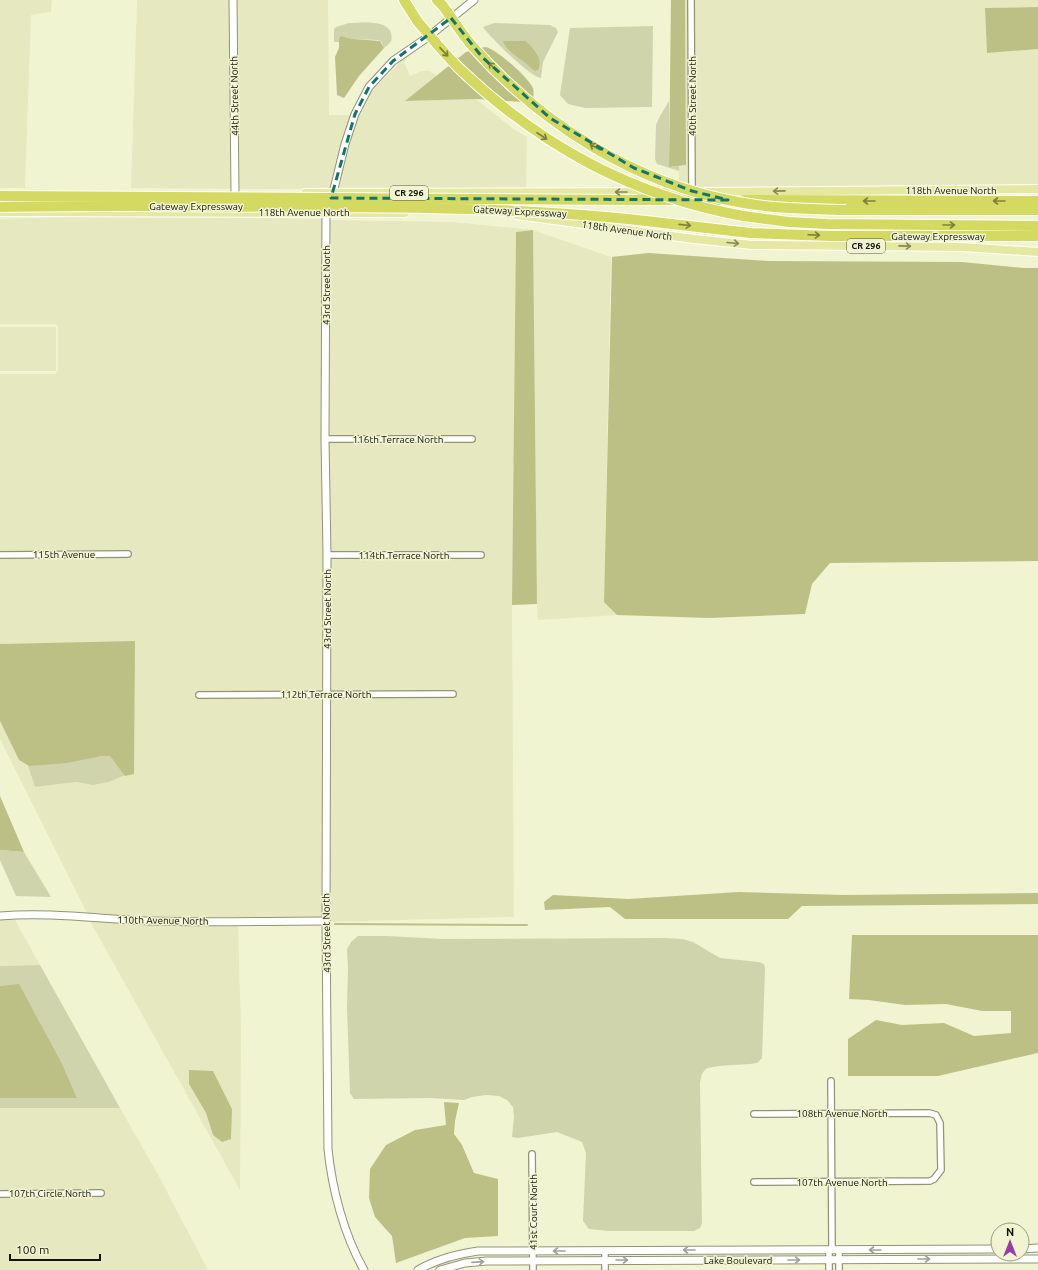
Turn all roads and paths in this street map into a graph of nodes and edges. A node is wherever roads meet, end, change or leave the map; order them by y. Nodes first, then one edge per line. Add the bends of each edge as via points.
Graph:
1 (233, 0) edge
2 (404, 0) edge
3 (474, 0) edge
4 (691, 0) edge
5 (440, 3) edge
6 (1038, 190) edge
7 (0, 192) edge
8 (692, 192) junction
9 (235, 193) junction
10 (333, 193) junction
11 (0, 196) edge
12 (1038, 201) edge
13 (0, 207) edge
14 (1038, 210) edge
15 (0, 212) edge
16 (326, 212) junction
17 (1038, 226) edge
18 (1038, 236) edge
19 (1038, 252) edge
20 (325, 438) junction
21 (472, 439) dead end
22 (128, 554) dead end
23 (0, 555) edge
24 (327, 555) junction
25 (481, 555) dead end
26 (326, 694) junction
27 (453, 694) dead end
28 (199, 695) dead end
29 (0, 916) edge
30 (326, 921) junction
31 (831, 1081) dead end
32 (831, 1113) junction
33 (754, 1114) dead end
34 (532, 1154) dead end
35 (930, 1181) joint
36 (754, 1182) dead end
37 (832, 1182) junction
38 (101, 1193) dead end
39 (0, 1194) edge
40 (990, 1249) edge
41 (833, 1250) junction
42 (533, 1251) junction
43 (605, 1251) junction
44 (447, 1257) junction
45 (1038, 1259) edge
46 (605, 1260) junction
47 (829, 1260) junction
48 (839, 1260) junction
49 (533, 1261) junction
50 (449, 1268) edge
51 (363, 1270) edge
52 (418, 1270) edge
53 (440, 1270) edge
54 (533, 1270) edge
55 (605, 1270) edge
56 (829, 1270) edge
57 (839, 1270) edge

1 - 9 street, 44th Street North
2 -> 17 highway, Gateway Expressway, bridge via 418,22 449,58 488,95 526,125 609,174 657,194 743,216 789,222
3 - 10 street, 43rd Street North via 393,61 369,87 355,114
4 - 8 street, 40th Street North
14 -> 5 highway, bridge via 846,210 781,207 738,202 686,189 634,168 593,146 532,104 477,51
6 -> 8 main road, 118th Avenue North / CR 296
7 - 9 main road, 118th Avenue North / CR 296
8 -> 10 main road, 118th Avenue North / CR 296
9 - 10 main road, 118th Avenue North / CR 296
10 - 16 street, 43rd Street North
12 -> 11 highway, Gateway Expressway, bridge
13 -> 18 highway, Gateway Expressway, bridge via 448,208 576,214 750,232 839,236
15 - 16 main road, 118th Avenue North / CR 296
16 -> 19 main road, 118th Avenue North / CR 296 via 510,214 687,238 752,244 962,247
16 - 20 street, 43rd Street North
20 - 21 street, 116th Terrace North
20 - 24 street, 43rd Street North
22 - 23 street, 115th Avenue
24 - 25 street, 114th Terrace North
24 - 26 street, 43rd Street North
26 - 27 street, 112th Terrace North
26 - 28 street, 112th Terrace North
26 - 30 street, 43rd Street North
29 - 30 street, 110th Avenue North via 61,915 149,921
30 - 51 street, 43rd Street North via 328,1149 346,1230
31 - 32 street
32 - 33 street, 108th Avenue North
32 - 35 street, 108th Avenue North via 936,1114 940,1123 941,1170
32 - 37 street
34 - 42 street, 41st Court North
35 - 37 street, 107th Avenue North
36 - 37 street, 107th Avenue North
37 - 41 street
38 - 39 street, 107th Circle North
40 -> 41 street, Lake Boulevard
41 -> 43 street, Lake Boulevard
41 - 47 street
41 - 48 street
43 -> 42 street, Lake Boulevard
42 - 44 street, Lake Boulevard via 478,1251
42 - 49 street, 41st Court North
43 - 46 street
44 - 50 street
44 - 52 street, Lake Boulevard
48 -> 45 street, Lake Boulevard
46 -> 47 street, Lake Boulevard
46 - 49 street, Lake Boulevard
46 - 55 street
47 - 48 street, Lake Boulevard
47 - 56 street
48 - 57 street
50 -> 49 street, Lake Boulevard via 473,1262
49 - 54 street, 41st Court North
50 - 53 street, Lake Boulevard

